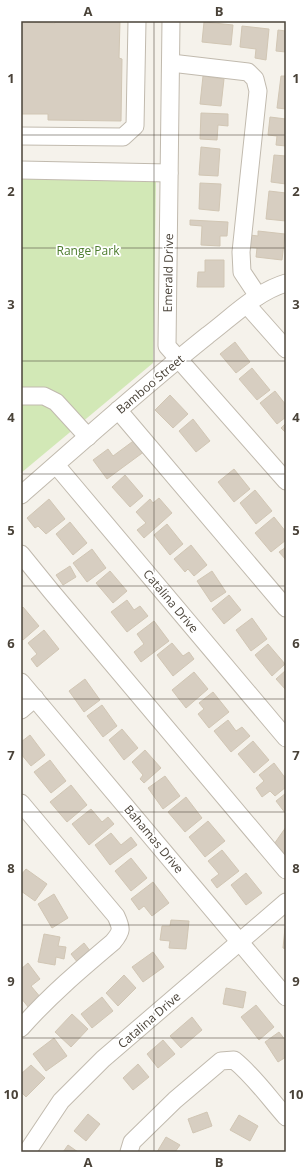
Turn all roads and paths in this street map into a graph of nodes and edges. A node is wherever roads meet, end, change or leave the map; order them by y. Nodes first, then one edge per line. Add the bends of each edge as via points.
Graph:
1 (136, 21) edge
2 (171, 21) edge
3 (170, 63) junction
4 (21, 136) edge
5 (21, 170) edge
6 (169, 173) junction
7 (286, 283) edge
8 (252, 301) junction
9 (286, 349) edge
10 (179, 359) junction
11 (21, 396) edge
12 (118, 410) junction
13 (88, 437) junction
14 (56, 465) junction
15 (286, 481) edge
16 (21, 495) edge
17 (21, 554) edge
18 (286, 608) edge
19 (21, 682) edge
20 (35, 698) junction
21 (21, 710) edge
22 (286, 738) edge
23 (22, 808) edge
24 (286, 870) edge
25 (286, 902) edge
26 (239, 942) junction
27 (286, 997) edge
28 (21, 1028) edge
29 (286, 1117) edge
30 (27, 1152) edge
31 (129, 1152) edge

1 - 4 street via 135,126 123,137
2 - 3 street, Emerald Drive
3 - 6 street, Emerald Drive
3 - 8 street via 248,72 255,79 258,91 241,252 242,272
5 - 6 street
6 - 10 street, Emerald Drive via 167,346
7 - 8 street, Bamboo Street
8 - 9 street
8 - 10 street, Bamboo Street
10 - 12 street, Bamboo Street
10 - 15 street, Emerald Drive
11 - 13 street via 44,396 56,402
12 - 13 street, Bamboo Street
12 - 18 street
13 - 14 street, Bamboo Street
14 - 16 street, Bamboo Street
14 - 22 street, Catalina Drive
17 - 24 street
19 - 20 street, Bahamas Drive
20 - 21 street
20 - 26 street, Bahamas Drive
23 - 28 street via 116,916 120,934 59,989
25 - 26 street, Catalina Drive
26 - 27 street, Bahamas Drive
26 - 30 street, Catalina Drive via 103,1059 61,1101
29 - 31 street via 246,1069 234,1060 221,1061 175,1100 132,1142

